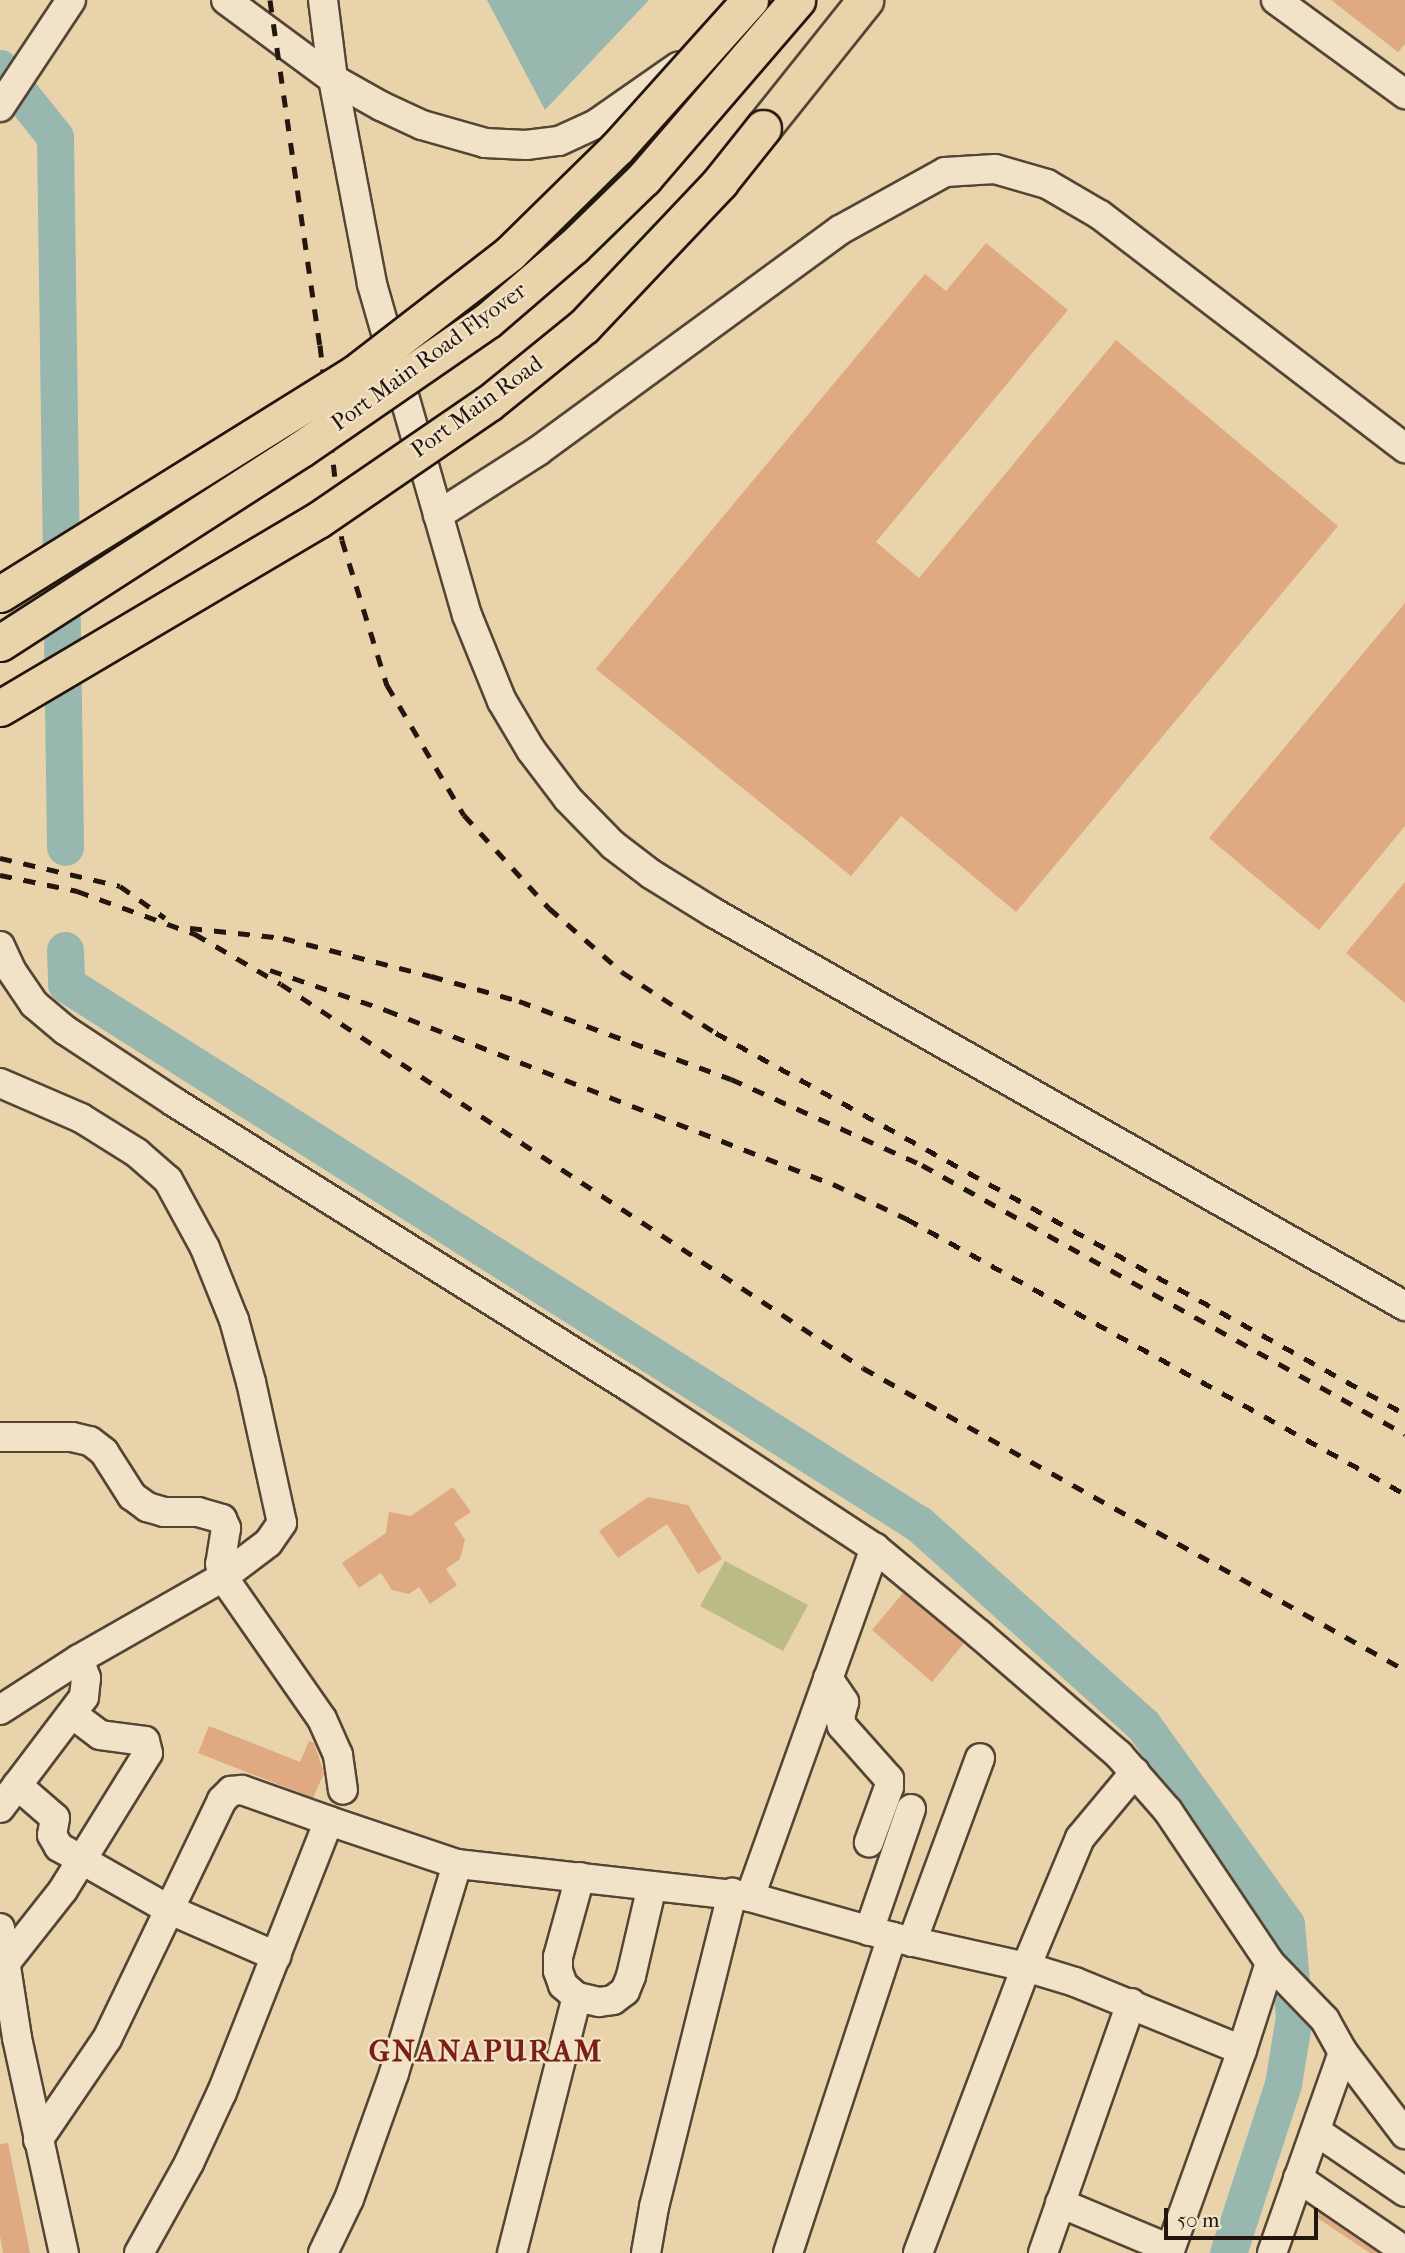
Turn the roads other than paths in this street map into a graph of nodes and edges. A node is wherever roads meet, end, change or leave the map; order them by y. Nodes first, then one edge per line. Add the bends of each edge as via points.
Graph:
1 (71, 0) edge
2 (226, 0) edge
3 (323, 0) edge
4 (750, 0) edge
5 (795, 0) edge
6 (865, 0) edge
7 (1276, 0) edge
8 (333, 79) junction
9 (1405, 94) edge
10 (0, 107) edge
11 (1405, 448) edge
12 (438, 514) junction
13 (0, 594) edge
14 (0, 643) edge
15 (0, 708) edge
16 (0, 946) edge
17 (0, 1083) edge
18 (1405, 1306) edge
19 (0, 1437) edge
20 (875, 1549) junction
21 (223, 1577) junction
22 (79, 1659) junction
23 (828, 1678) junction
24 (0, 1710) edge
25 (72, 1714) junction
26 (980, 1758) dead end
27 (1135, 1772) junction
28 (18, 1786) junction
29 (343, 1790) dead end
30 (0, 1808) edge
31 (911, 1809) dead end
32 (329, 1821) junction
33 (869, 1842) dead end
34 (83, 1861) junction
35 (457, 1864) junction
36 (580, 1877) junction
37 (653, 1886) junction
38 (741, 1895) junction
39 (170, 1910) junction
40 (0, 1928) edge
41 (891, 1936) junction
42 (275, 1956) junction
43 (7, 1961) junction
44 (1026, 1967) junction
45 (1276, 1969) junction
46 (577, 1997) junction
47 (1131, 2003) junction
48 (1242, 2050) junction
49 (1343, 2052) junction
50 (1315, 2131) junction
51 (1405, 2134) edge
52 (38, 2140) junction
53 (1298, 2178) junction
54 (1405, 2192) edge
55 (1060, 2203) junction
56 (1169, 2251) edge
57 (1405, 2251) edge
58 (64, 2253) edge
59 (139, 2253) edge
60 (323, 2253) edge
61 (512, 2253) edge
62 (646, 2253) edge
63 (788, 2253) edge
64 (918, 2253) edge
65 (1043, 2253) edge
66 (1272, 2253) edge

1 - 10 street
2 - 8 street
3 - 8 street
4 - 13 main road, Port Main Road Flyover, bridge via 618,147 510,253 355,373
5 - 8 street via 725,35 596,124 559,141 485,143 422,125
5 - 14 main road, Port Main Road Flyover, bridge via 644,178 575,246 488,320 301,449
6 - 15 main road, Port Main Road, bridge via 711,192 583,326 489,403 318,520
7 - 9 street
8 - 12 street via 372,284
11 - 12 street via 1100,215 1047,184 995,170 958,172 915,187 840,230 538,452
12 - 18 street via 467,615 502,701 568,799 613,845 714,913
16 - 20 street via 34,1004 65,1030 653,1402
17 - 21 street via 81,1118 153,1165 182,1203 223,1287 251,1382 282,1523 268,1543
19 - 21 street via 90,1441 104,1452 132,1496 147,1507 222,1519 226,1528 220,1564
20 - 23 street
20 - 27 street via 1060,1702
21 - 22 street
21 - 29 street via 322,1719 338,1755
22 - 24 street
22 - 25 street via 87,1688
23 - 33 street via 844,1702 842,1726 888,1779
23 - 38 street
25 - 28 street
25 - 34 street via 100,1735 138,1738 148,1746 145,1759
26 - 41 street
27 - 44 street via 1080,1838
27 - 45 street via 1168,1811
28 - 30 street
28 - 34 street via 55,1818 54,1841
31 - 41 street
32 - 35 street
32 - 39 street via 242,1790 231,1791 222,1800
32 - 42 street
34 - 39 street
34 - 43 street
35 - 36 street
35 - 60 street via 394,2073 349,2199
36 - 37 street
36 - 46 street via 558,1957 563,1985
37 - 38 street
37 - 46 street via 625,1991 600,2002
38 - 41 street
38 - 62 street via 654,2207
39 - 42 street
39 - 52 street via 107,2039
40 - 43 street
41 - 44 street
41 - 63 street
42 - 59 street via 249,2028 189,2163
43 - 52 street
44 - 47 street
44 - 64 street
45 - 48 street
45 - 49 street via 1325,2020
46 - 61 street
47 - 48 street
47 - 55 street
48 - 56 street
49 - 50 street
49 - 51 street
50 - 53 street
50 - 54 street
52 - 58 street
53 - 57 street
53 - 66 street
55 - 56 street
55 - 65 street

